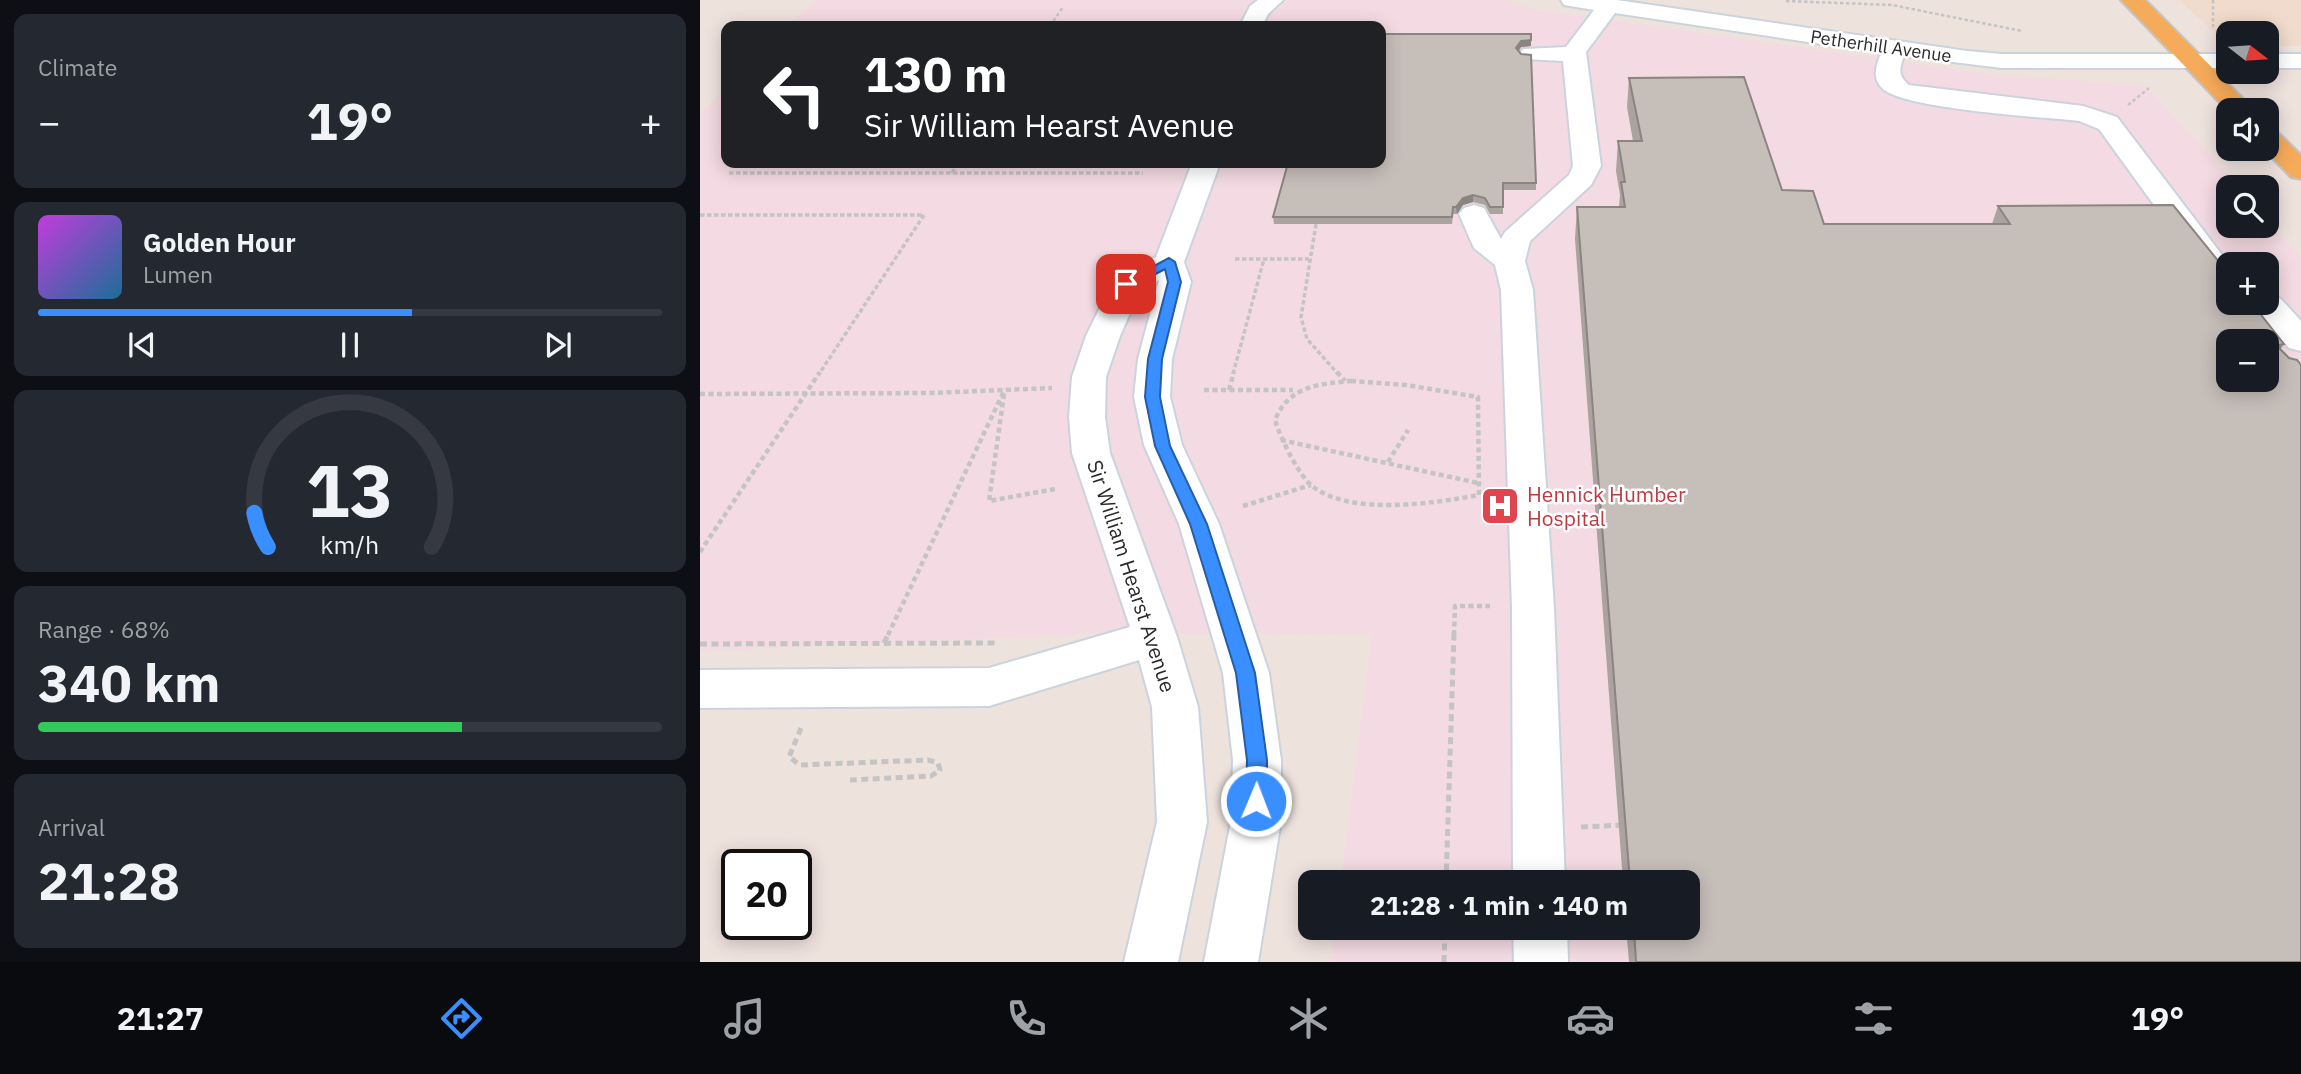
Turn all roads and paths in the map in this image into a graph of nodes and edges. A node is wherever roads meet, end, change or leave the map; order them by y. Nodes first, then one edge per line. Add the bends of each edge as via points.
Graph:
1 (1272, 0) edge
2 (1572, 0) edge
3 (2132, 0) edge
4 (2213, 0) edge
5 (1784, 1) edge
6 (1609, 6) junction
7 (1063, 7) dead end
8 (1053, 21) edge
9 (1253, 21) edge
10 (2213, 27) dead end
11 (2029, 33) dead end
12 (1895, 48) junction
13 (1531, 57) edge
14 (1574, 57) junction
15 (2193, 61) junction
16 (2216, 61) edge
17 (2279, 61) edge
18 (2301, 61) edge
19 (2229, 98) edge
20 (2279, 149) edge
21 (954, 168) edge
22 (1204, 168) edge
23 (2301, 171) edge
24 (729, 173) dead end
25 (951, 173) junction
26 (1143, 173) dead end
27 (1475, 214) dead end
28 (700, 215) edge
29 (1316, 224) edge
30 (1236, 259) dead end
31 (1264, 259) junction
32 (1309, 259) junction
33 (1510, 261) junction
34 (1169, 262) junction
35 (2216, 269) edge
36 (2278, 315) edge
37 (2301, 341) edge
38 (1345, 381) junction
39 (1053, 388) dead end
40 (1005, 389) junction
41 (1204, 390) dead end
42 (1229, 390) junction
43 (1293, 390) dead end
44 (700, 394) edge
45 (804, 394) junction
46 (1408, 430) dead end
47 (1281, 440) junction
48 (1388, 462) junction
49 (1478, 483) junction
50 (1311, 485) junction
51 (1055, 489) dead end
52 (1243, 506) dead end
53 (700, 552) edge
54 (1490, 606) dead end
55 (1155, 636) junction
56 (884, 643) junction
57 (1004, 643) dead end
58 (700, 644) edge
59 (824, 688) junction
60 (700, 689) edge
61 (850, 780) dead end
62 (1635, 825) edge
63 (1538, 829) junction
64 (1446, 870) edge
65 (1539, 870) edge
66 (1445, 940) edge
67 (1540, 940) edge
68 (1151, 962) edge
69 (1231, 962) edge
70 (1444, 962) edge
71 (1541, 962) edge

1 - 9 street via 1258,10
2 - 6 street, Petherhill Avenue
3 - 15 main road
4 - 10 path
5 - 11 path via 1892,5
6 - 12 street, Petherhill Avenue
6 - 14 street via 1584,35
7 - 8 path
12 - 15 street, Petherhill Avenue via 2002,61
12 - 35 street via 1887,69 1890,82 1901,91 2082,114 2108,123
13 - 14 street
14 - 33 street via 1587,166 1581,179 1516,238
15 - 16 street, Petherhill Avenue
15 - 19 main road
17 - 18 street
20 - 23 main road
21 - 25 path
22 - 34 street
24 - 25 path
25 - 26 path
27 - 33 street via 1485,242
28 - 45 path via 924,215
29 - 32 path
30 - 31 path
31 - 32 path
31 - 42 path
32 - 38 path via 1301,317 1307,339
33 - 63 street via 1517,290 1533,608
34 - 55 street, Sir William Hearst Avenue via 1126,284 1089,377 1087,417 1091,453
34 - 69 street via 1175,282 1155,359 1152,397 1163,446 1199,524 1246,673 1257,760 1256,821
36 - 37 street
38 - 47 path via 1314,386 1283,401 1275,420
38 - 49 path via 1395,383 1478,397
39 - 40 path
40 - 45 path
40 - 51 path via 989,501
40 - 56 path
41 - 42 path
42 - 43 path
44 - 45 path
45 - 53 path
46 - 48 path
47 - 48 path
47 - 50 path
48 - 49 path
49 - 50 path via 1479,495 1430,504 1385,505 1343,499
50 - 52 path
54 - 64 path via 1455,606
55 - 59 street via 989,687
55 - 68 street, Sir William Hearst Avenue via 1175,707 1182,822
56 - 57 path
56 - 58 path
59 - 60 street
59 - 61 path via 789,757 800,765 928,760 939,763 940,769 931,776
62 - 63 path
63 - 65 street
66 - 70 path
67 - 71 street

